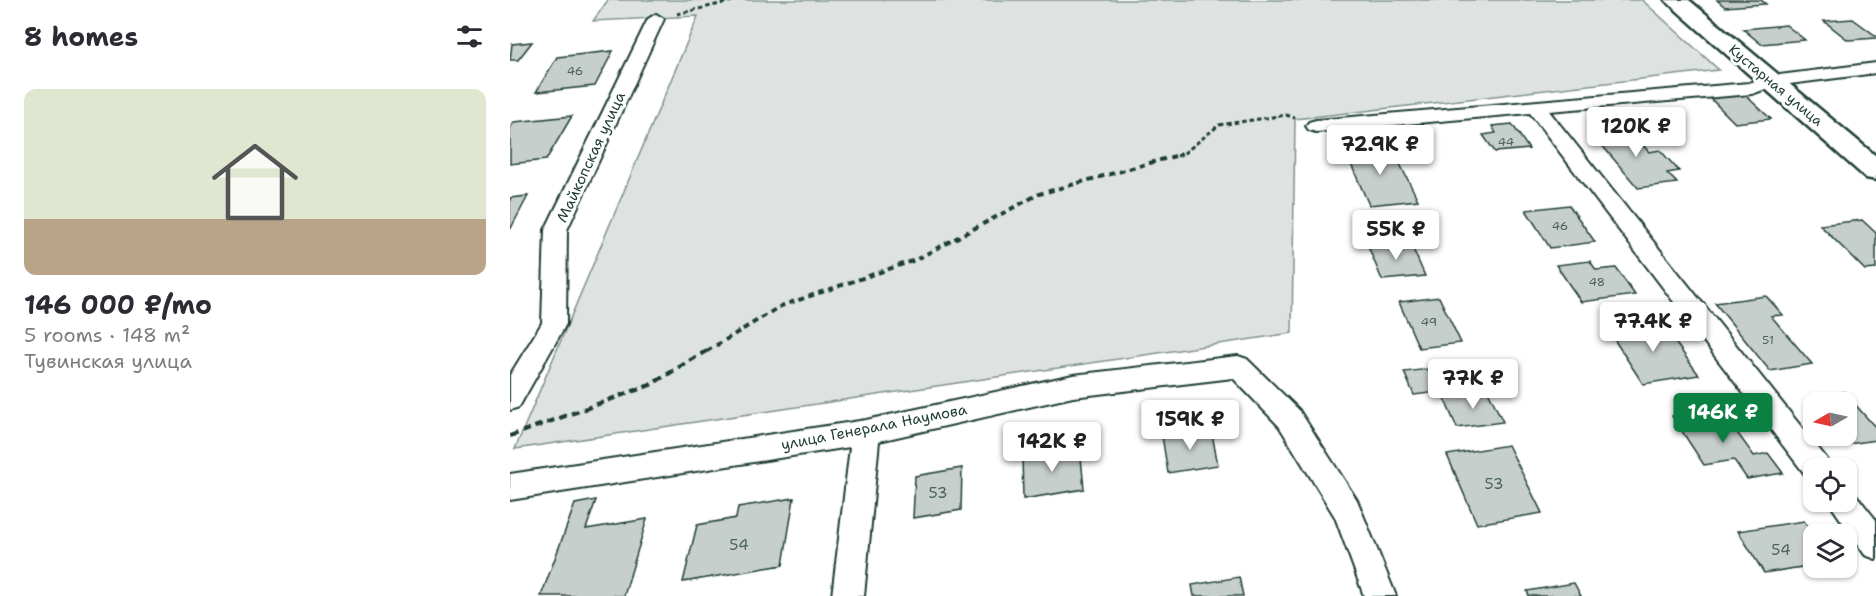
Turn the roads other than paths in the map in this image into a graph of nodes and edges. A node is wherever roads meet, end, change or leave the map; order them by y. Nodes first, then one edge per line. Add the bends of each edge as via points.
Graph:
1 (1676, 0) edge
2 (656, 19) road end
3 (1876, 68) edge
4 (1771, 81) junction
5 (1538, 109) junction
6 (1316, 126) road end
7 (1876, 171) edge
8 (510, 399) edge
9 (866, 432) junction
10 (1809, 458) edge
11 (510, 487) edge
12 (1851, 512) edge
13 (1876, 544) edge
14 (848, 596) edge
15 (1380, 596) edge

1 - 4 street, Кустарная улица
2 - 8 street, Майкопская улица via 556,230 554,324
3 - 4 street
4 - 5 street via 1752,88
4 - 7 street, Кустарная улица
5 - 6 street
5 - 10 street
9 - 11 street, улица Генерала Наумова
9 - 14 street
9 - 15 street, улица Генерала Наумова via 1073,386 1238,367 1289,418 1347,510
12 - 13 street

